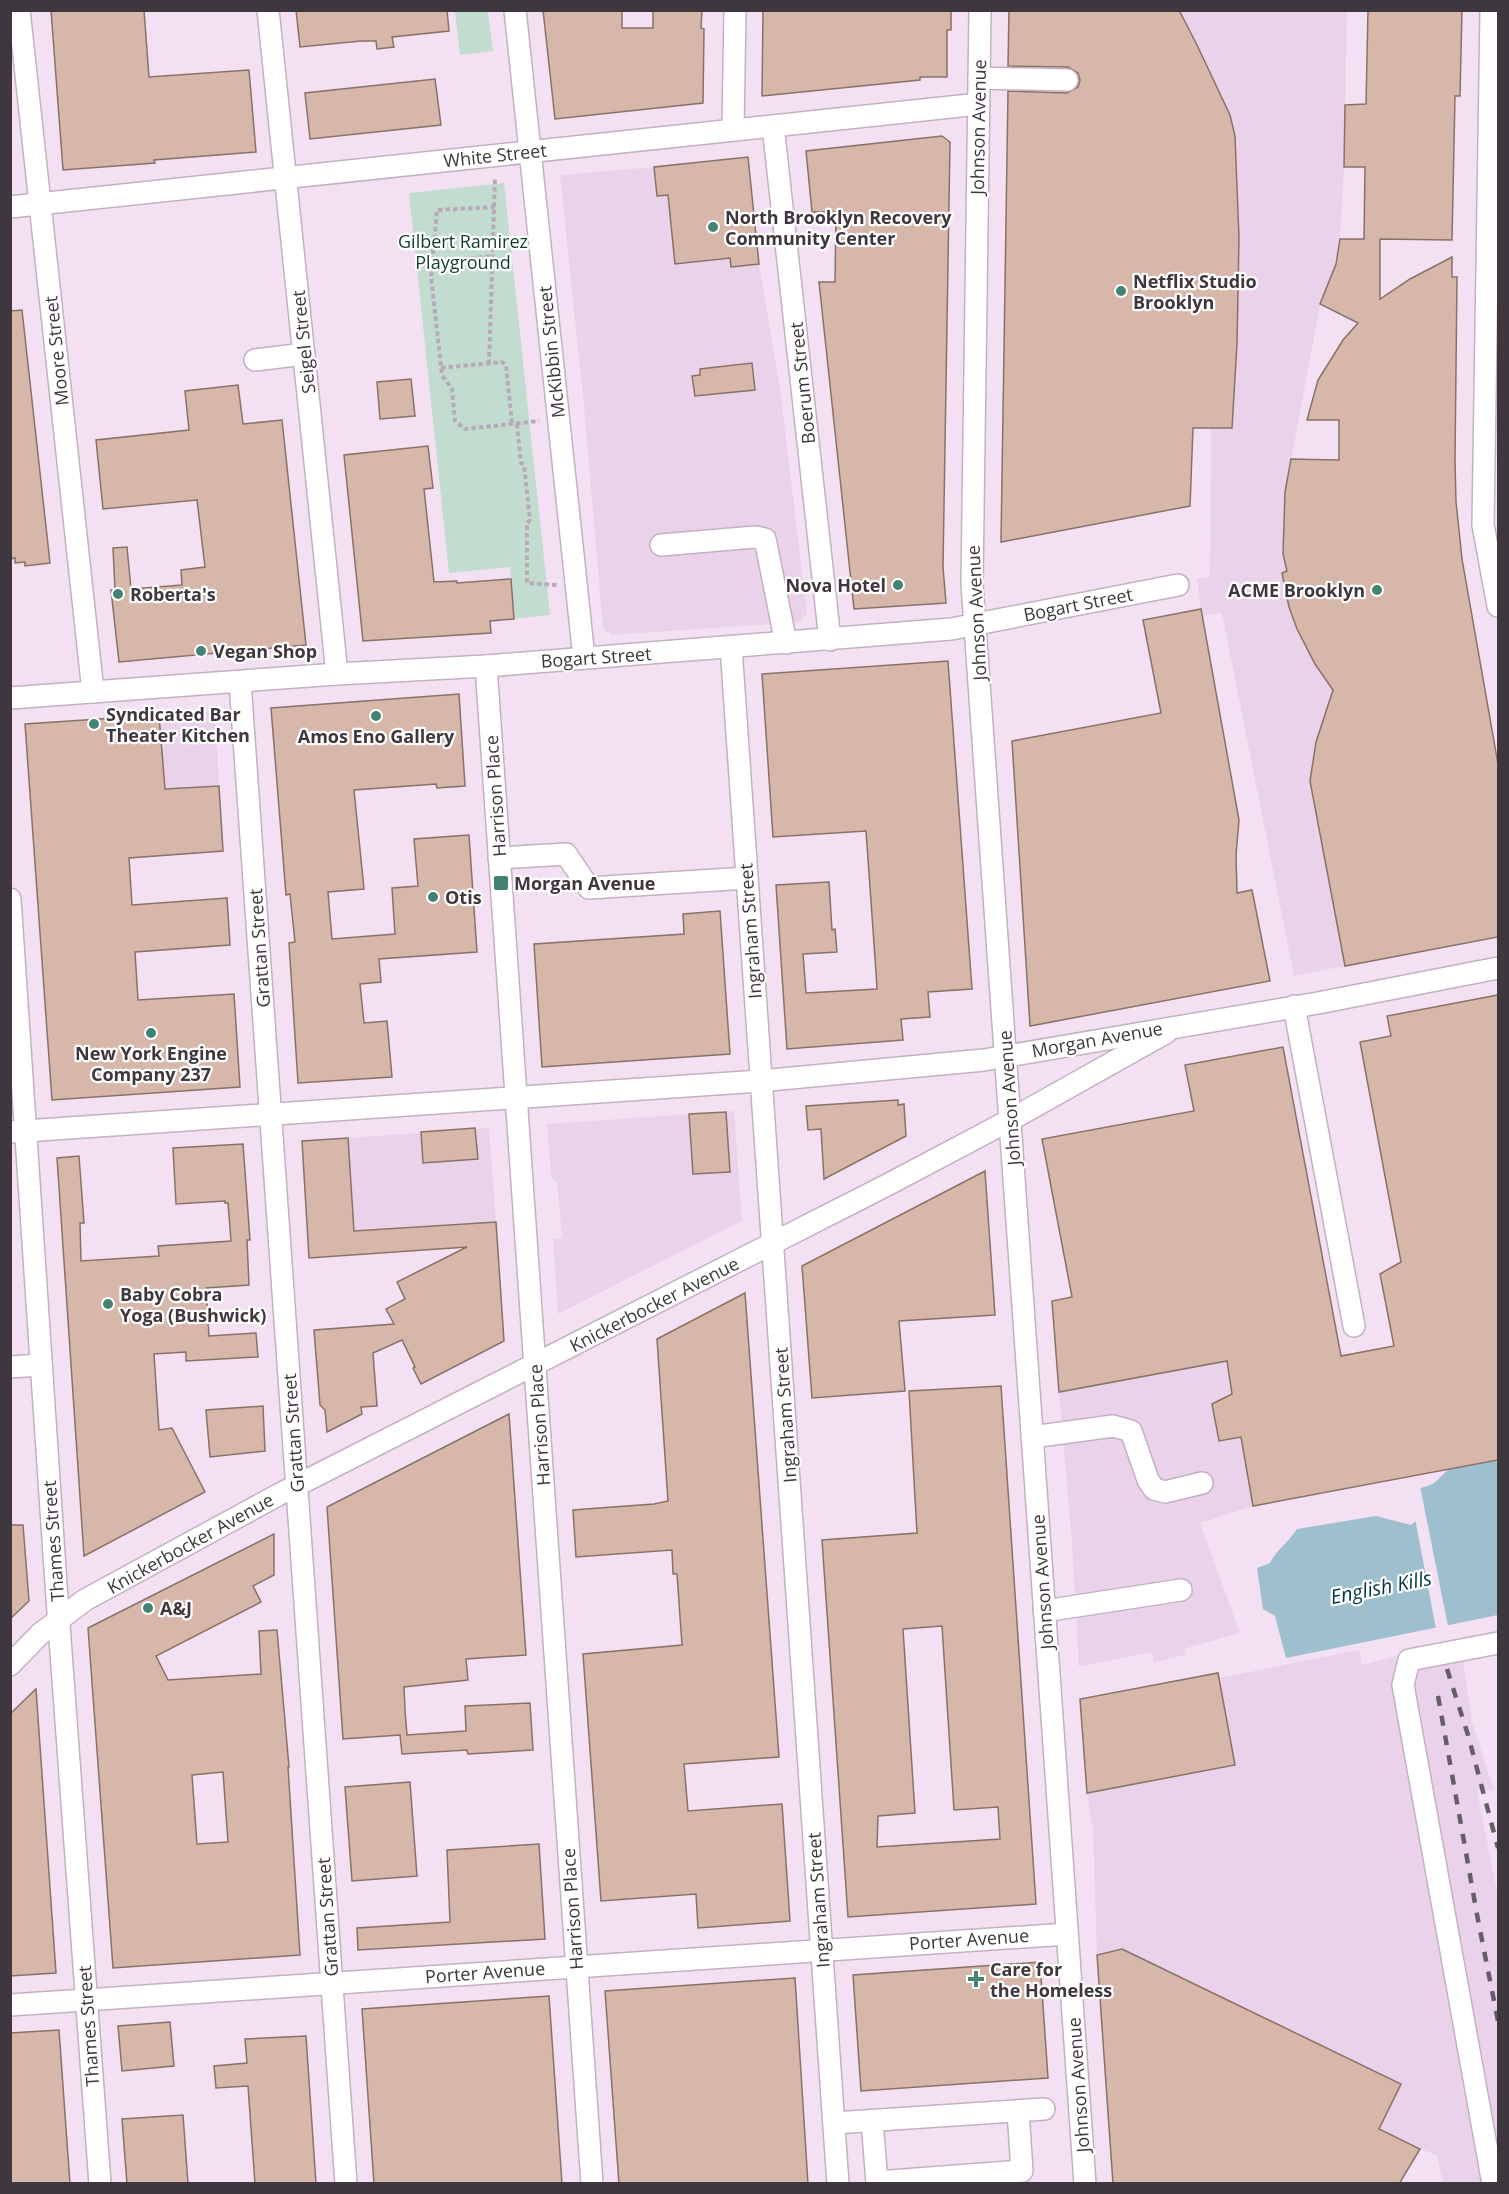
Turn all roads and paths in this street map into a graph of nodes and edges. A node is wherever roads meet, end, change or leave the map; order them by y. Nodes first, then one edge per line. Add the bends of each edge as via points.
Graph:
1 (19, 10) edge
2 (268, 10) edge
3 (515, 10) edge
4 (735, 10) edge
5 (980, 10) edge
6 (1491, 10) edge
7 (979, 78) junction
8 (1067, 80) dead end
9 (979, 104) junction
10 (773, 126) junction
11 (733, 130) junction
12 (530, 152) junction
13 (285, 177) junction
14 (495, 177) dead end
15 (40, 204) junction
16 (10, 207) edge
17 (495, 207) junction
18 (493, 256) junction
19 (433, 262) junction
20 (304, 354) junction
21 (255, 360) dead end
22 (489, 363) junction
23 (441, 368) junction
24 (540, 421) dead end
25 (514, 424) junction
26 (1491, 524) edge
27 (661, 545) dead end
28 (1178, 585) dead end
29 (558, 586) dead end
30 (1498, 606) edge
31 (975, 624) junction
32 (830, 640) junction
33 (786, 643) junction
34 (731, 647) junction
35 (584, 658) junction
36 (486, 666) junction
37 (337, 674) junction
38 (240, 682) junction
39 (93, 692) junction
40 (10, 698) edge
41 (499, 858) junction
42 (747, 878) junction
43 (10, 899) edge
44 (1498, 968) edge
45 (1294, 1006) junction
46 (1181, 1025) junction
47 (1005, 1055) junction
48 (16, 1073) edge
49 (760, 1081) junction
50 (516, 1098) junction
51 (271, 1114) junction
52 (1010, 1120) junction
53 (18, 1132) edge
54 (772, 1244) junction
55 (1354, 1326) dead end
56 (41, 1365) junction
57 (534, 1365) junction
58 (10, 1367) edge
59 (1032, 1437) junction
60 (1202, 1483) dead end
61 (297, 1486) junction
62 (1181, 1590) dead end
63 (1044, 1611) junction
64 (59, 1618) junction
65 (1498, 1644) edge
66 (10, 1665) edge
67 (1066, 1934) junction
68 (821, 1949) junction
69 (576, 1966) junction
70 (331, 1983) junction
71 (86, 2000) junction
72 (10, 2005) edge
73 (1044, 2109) dead end
74 (1018, 2111) junction
75 (872, 2121) junction
76 (834, 2123) junction
77 (100, 2184) edge
78 (346, 2184) edge
79 (592, 2184) edge
80 (838, 2184) edge
81 (1085, 2184) edge
82 (1493, 2184) edge

1 - 15 street, Moore Street
2 - 13 street, Seigel Street
3 - 12 street, McKibbin Street
4 - 11 street
5 - 7 street, Johnson Avenue
6 - 26 street
7 - 8 street
7 - 9 street, Johnson Avenue
9 - 10 street, White Street
9 - 31 street, Johnson Avenue via 972,584
10 - 11 street, White Street
10 - 32 street, Boerum Street
11 - 12 street, White Street
12 - 13 street, White Street
12 - 35 street, McKibbin Street
13 - 15 street, White Street
13 - 20 street, Seigel Street
14 - 17 path
15 - 16 street, White Street
15 - 39 street, Moore Street
17 - 18 path
17 - 19 path via 437,210
18 - 19 path
18 - 22 path
19 - 23 path
20 - 21 street
20 - 37 street, Seigel Street
22 - 23 path
22 - 25 path via 506,365
23 - 25 path via 452,389 455,421 465,429
24 - 25 path
25 - 29 path via 524,465 530,520 527,583
26 - 30 street
27 - 33 street via 765,539
28 - 31 street, Bogart Street
31 - 32 street, Bogart Street
31 - 47 street, Johnson Avenue
32 - 33 street, Bogart Street
33 - 34 street, Bogart Street
34 - 35 street, Bogart Street
34 - 42 street, Ingraham Street
35 - 36 street, Bogart Street
36 - 37 street, Bogart Street
36 - 41 street, Harrison Place
37 - 38 street, Bogart Street
38 - 39 street, Bogart Street
38 - 51 street, Grattan Street
39 - 40 street, Bogart Street
41 - 42 street via 566,854 589,888
41 - 50 street, Harrison Place
42 - 49 street, Ingraham Street
43 - 48 street, Thames Street
44 - 45 street, Morgan Avenue
45 - 46 street, Morgan Avenue
45 - 55 street
46 - 47 street, Morgan Avenue
46 - 52 street, Knickerbocker Avenue
47 - 49 street, Morgan Avenue
47 - 52 street, Johnson Avenue
48 - 53 street, Thames Street
49 - 50 street, Morgan Avenue
49 - 54 street, Ingraham Street
50 - 51 street, Morgan Avenue
50 - 57 street, Harrison Place
51 - 53 street, Morgan Avenue
51 - 61 street, Grattan Street
52 - 54 street, Knickerbocker Avenue
52 - 59 street, Johnson Avenue
53 - 56 street, Thames Street
54 - 57 street, Knickerbocker Avenue
54 - 68 street, Ingraham Street
56 - 58 street
56 - 64 street, Thames Street
57 - 61 street, Knickerbocker Avenue
57 - 69 street, Harrison Place
59 - 60 street via 1113,1426 1131,1431 1154,1489 1165,1492
59 - 63 street, Johnson Avenue
61 - 64 street, Knickerbocker Avenue via 85,1600
61 - 70 street, Grattan Street
62 - 63 street
63 - 67 street, Johnson Avenue
64 - 66 street, Knickerbocker Avenue
64 - 71 street, Thames Street
65 - 82 street via 1409,1660 1403,1685
67 - 68 street, Porter Avenue
67 - 81 street, Johnson Avenue
68 - 69 street, Porter Avenue
68 - 76 street, Ingraham Street
69 - 70 street, Porter Avenue
69 - 79 street, Harrison Place
70 - 71 street, Porter Avenue
70 - 78 street, Grattan Street
71 - 72 street, Porter Avenue
71 - 77 street, Thames Street
73 - 74 street
74 - 75 street
74 - 75 street via 1022,2171 877,2182
75 - 76 street
76 - 80 street, Ingraham Street

